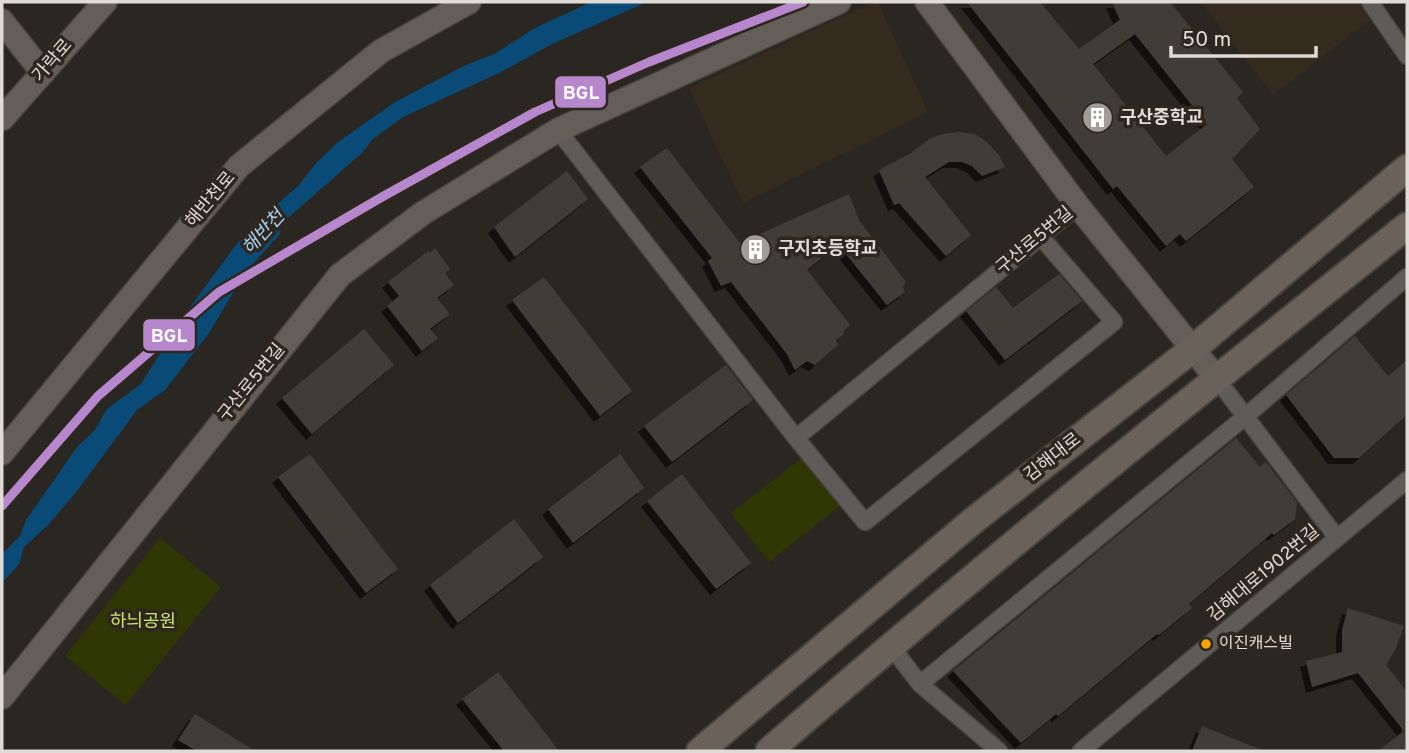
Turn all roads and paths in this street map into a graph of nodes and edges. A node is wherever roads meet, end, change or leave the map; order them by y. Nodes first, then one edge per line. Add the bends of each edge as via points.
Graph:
1 (105, 2) edge
2 (469, 2) edge
3 (839, 2) edge
4 (927, 2) edge
5 (1370, 2) edge
6 (2, 21) edge
7 (1407, 56) edge
8 (43, 73) junction
9 (2, 119) edge
10 (558, 130) junction
11 (1407, 168) edge
12 (1079, 206) junction
13 (1407, 226) edge
14 (1041, 237) junction
15 (1407, 277) edge
16 (1194, 348) junction
17 (1217, 379) junction
18 (1246, 416) junction
19 (796, 438) junction
20 (2, 453) edge
21 (1407, 480) edge
22 (1337, 538) junction
23 (890, 645) junction
24 (920, 684) junction
25 (2, 697) edge
26 (700, 751) edge
27 (769, 751) edge
28 (999, 751) edge
29 (1081, 751) edge

1 - 8 street, 가락로
2 - 20 street, 해반천로 via 381,51 239,166
3 - 10 street, 구산로5번길
4 - 12 street, 구산로5번길
5 - 7 street
6 - 8 street
8 - 9 street, 가락로
10 - 19 street
10 - 25 street, 구산로5번길 via 423,213 340,275
11 - 16 main road, 김해대로
12 - 14 street, 구산로5번길
12 - 16 street
13 - 17 main road
14 - 19 street, 구산로5번길
14 - 19 street via 1114,323 865,522
15 - 18 street
16 - 17 street
16 - 26 main road, 김해대로 via 974,520
17 - 18 street
17 - 23 main road
18 - 22 street
18 - 24 street
21 - 22 street, 김해대로1902번길
22 - 29 street, 김해대로1902번길
23 - 24 street
23 - 27 main road
24 - 28 street

